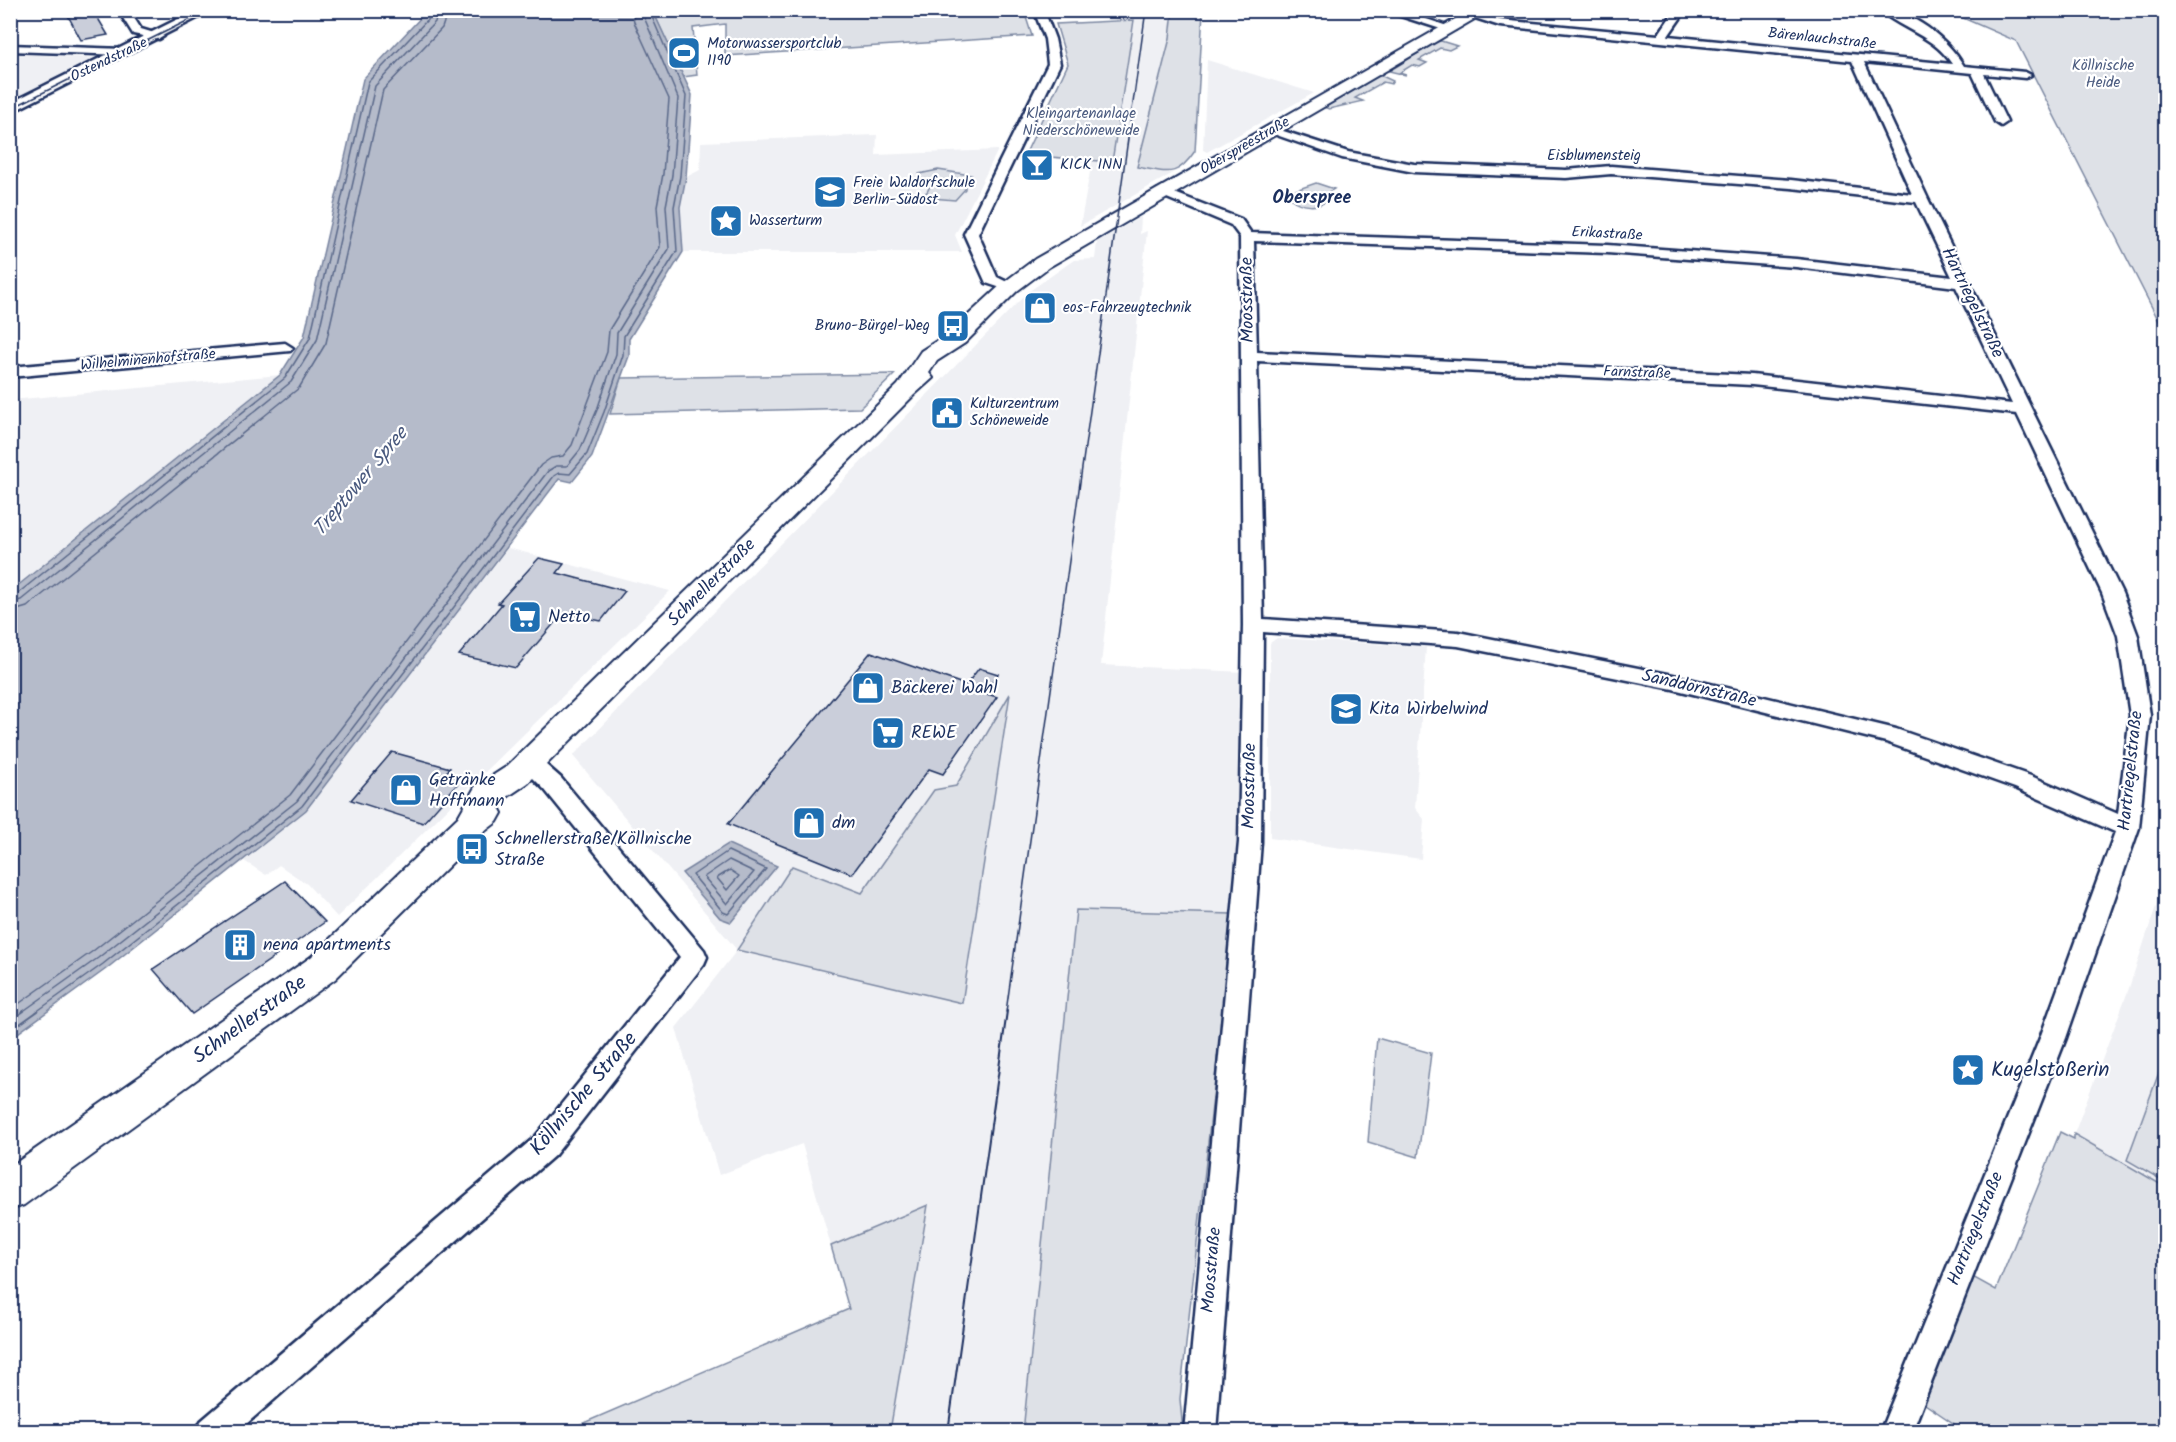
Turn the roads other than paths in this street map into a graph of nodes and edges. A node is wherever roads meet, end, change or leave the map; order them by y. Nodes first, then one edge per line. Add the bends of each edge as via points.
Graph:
1 (123, 10) edge
2 (207, 10) edge
3 (1039, 10) edge
4 (1387, 10) edge
5 (1681, 10) edge
6 (1884, 10) edge
7 (1478, 13) edge
8 (1451, 28) junction
9 (159, 36) junction
10 (1662, 38) junction
11 (10, 48) edge
12 (124, 52) junction
13 (1856, 58) junction
14 (1960, 68) junction
15 (1976, 70) junction
16 (2025, 75) dead end
17 (10, 109) edge
18 (2001, 122) dead end
19 (1271, 131) junction
20 (1162, 193) junction
21 (1921, 198) junction
22 (1247, 237) junction
23 (1963, 283) junction
24 (1010, 287) junction
25 (285, 348) dead end
26 (1250, 356) junction
27 (10, 372) edge
28 (2024, 410) junction
29 (1253, 625) junction
30 (523, 769) junction
31 (2128, 828) junction
32 (10, 1191) edge
33 (212, 1431) edge
34 (1200, 1431) edge
35 (1896, 1431) edge

1 - 9 street via 137,32
2 - 9 street, Ostendstraße
3 - 24 street via 1054,64 971,234 991,280
4 - 8 street
5 - 10 street
6 - 14 street via 1943,44
7 - 8 main road, Oberspreestraße
7 - 10 street, Bärenlauchstraße via 1500,23
8 - 19 main road, Oberspreestraße
9 - 12 street, Ostendstraße
10 - 13 street, Bärenlauchstraße
11 - 12 street
12 - 17 street, Ostendstraße
13 - 14 street, Bärenlauchstraße
13 - 21 street, Hartriegelstraße
14 - 15 street, Bärenlauchstraße
15 - 16 street, Bärenlauchstraße
15 - 18 street
19 - 20 main road, Oberspreestraße
19 - 21 street, Eisblumensteig via 1346,155 1414,168 1566,174 1611,170
20 - 22 street, Moosstraße via 1236,222
20 - 24 main road, Oberspreestraße via 1050,258
21 - 23 street, Hartriegelstraße
22 - 23 street, Erikastraße via 1607,249 1796,263
22 - 26 street, Moosstraße
23 - 28 street, Hartriegelstraße
24 - 30 main road, Schnellerstraße via 957,338 944,360 906,390
25 - 27 street, Wilhelminenhofstraße
26 - 28 street, Farnstraße via 1742,379
26 - 29 street, Moosstraße
28 - 31 street, Hartriegelstraße via 2112,593 2128,636 2140,715
29 - 31 street, Sanddornstraße via 1458,639 1673,682 1889,735 2023,782
29 - 34 street, Moosstraße via 1250,842
30 - 32 main road, Schnellerstraße via 500,802 469,826 323,968
30 - 33 street, Köllnische Straße via 553,784 695,957 545,1146
31 - 35 street, Hartriegelstraße via 2049,1047

